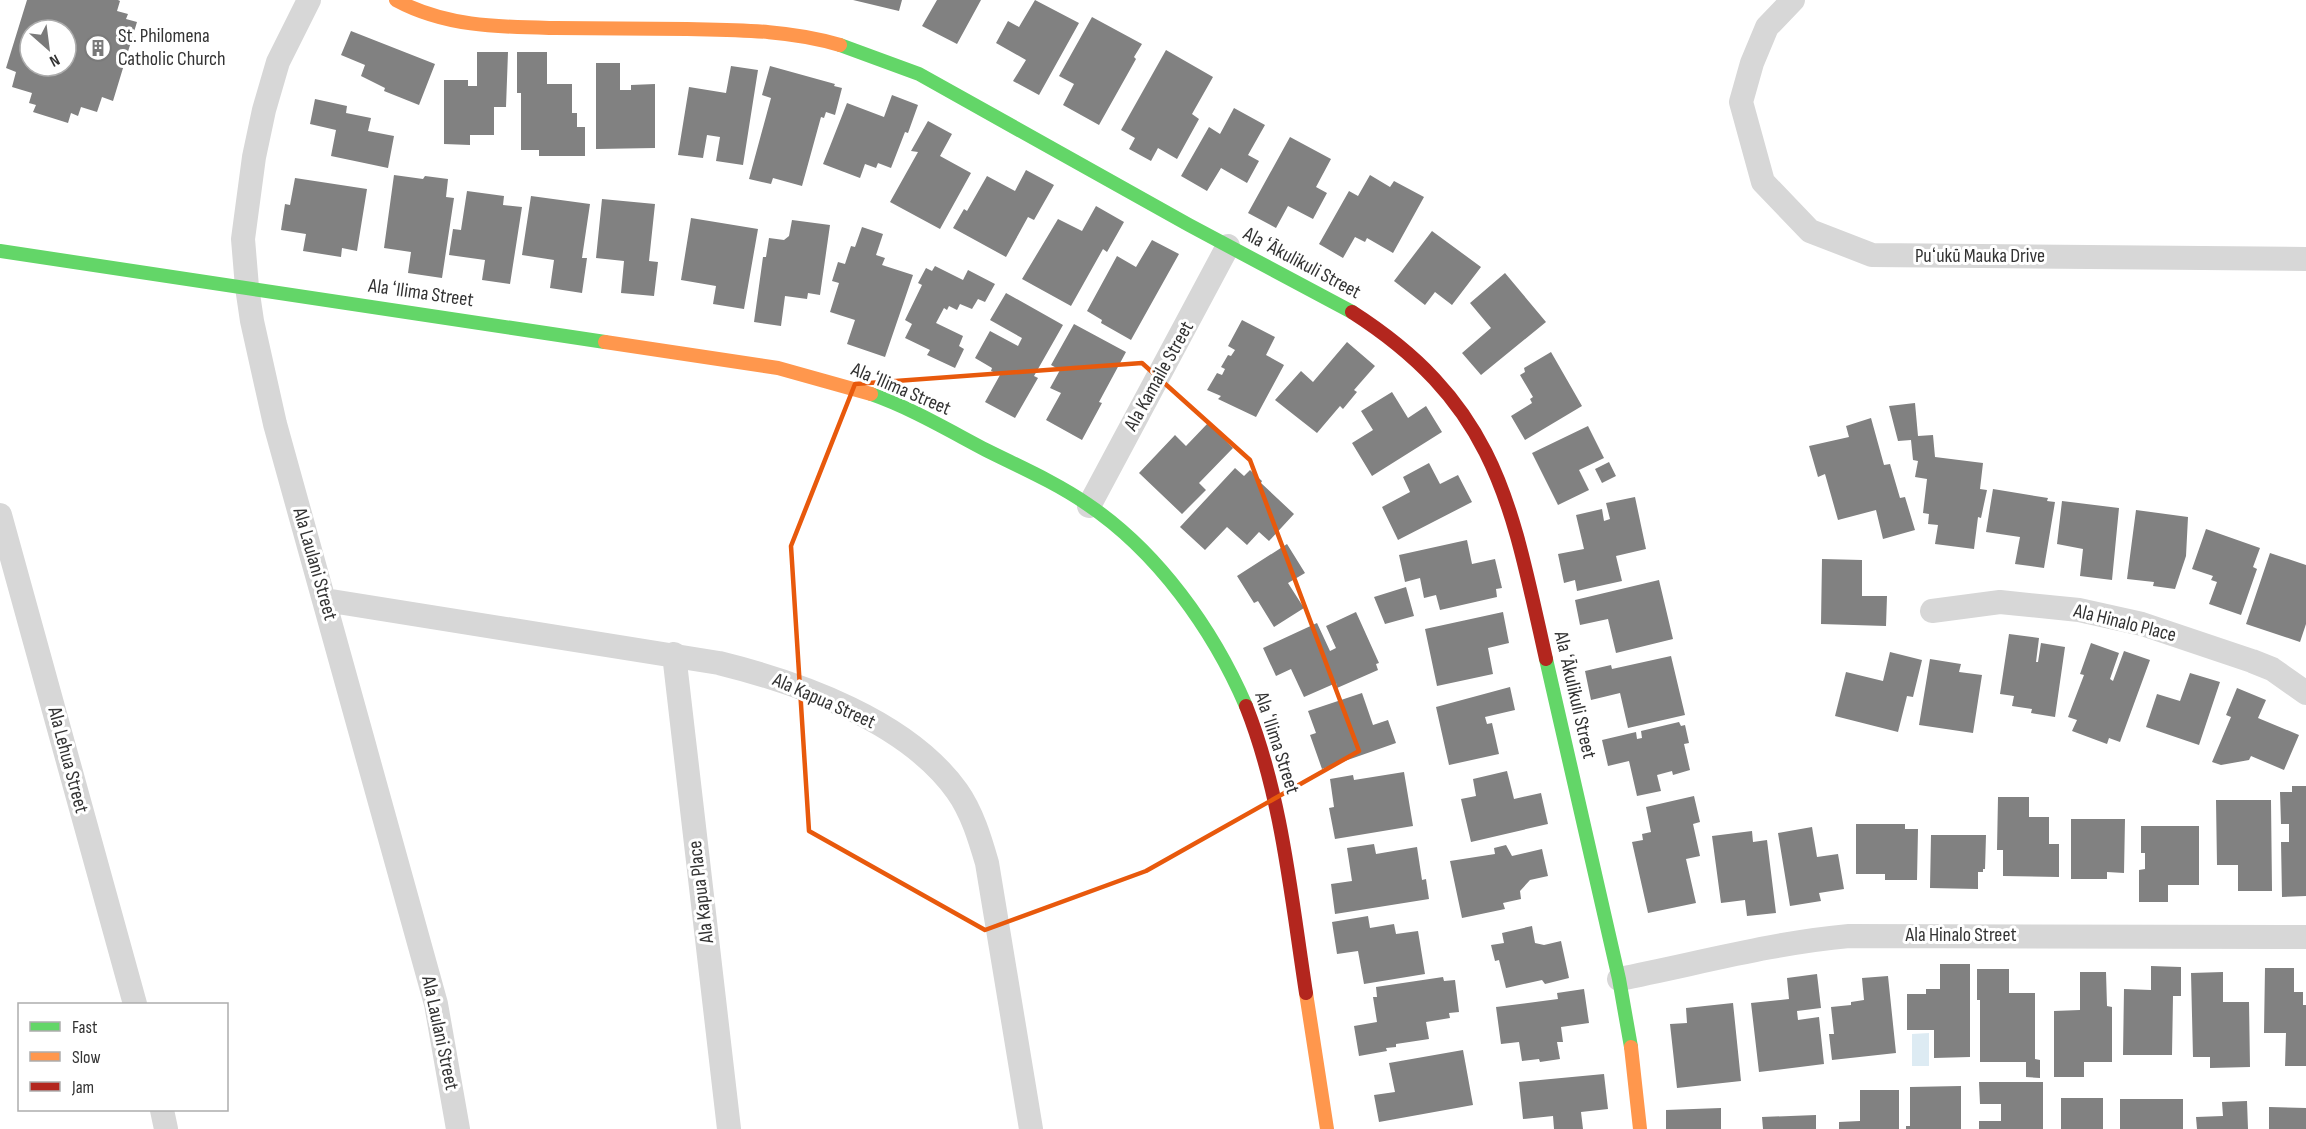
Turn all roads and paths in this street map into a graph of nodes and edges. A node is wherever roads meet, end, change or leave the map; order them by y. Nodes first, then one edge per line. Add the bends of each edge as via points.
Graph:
1 (309, 0) edge
2 (396, 0) edge
3 (1793, 0) edge
4 (1228, 246) junction
5 (0, 251) edge
6 (2306, 259) edge
7 (247, 287) junction
8 (1089, 506) junction
9 (0, 515) edge
10 (325, 600) junction
11 (1932, 611) dead end
12 (674, 654) junction
13 (2306, 693) edge
14 (2306, 937) edge
15 (1619, 979) junction
16 (134, 1003) edge
17 (162, 1111) edge
18 (166, 1129) edge
19 (458, 1129) edge
20 (729, 1129) edge
21 (1030, 1129) edge
22 (1327, 1129) edge
23 (1640, 1129) edge

1 - 7 street, Ala Laulani Street via 278,62 256,145 243,238
2 - 4 street, Ala ʻĀkulikuli Street via 438,19 493,27 728,30 820,39 919,74
3 - 6 street, Puʻukū Mauka Drive via 1767,27 1741,102 1763,182 1810,231 1872,255
4 - 8 street, Ala Kamaile Street
4 - 15 street, Ala ʻĀkulikuli Street via 1364,319 1395,341 1443,387 1479,434 1494,464 1518,535
5 - 7 street, Ala ʻIlima Street
7 - 8 street, Ala ʻIlima Street via 730,359 829,380 928,418
7 - 10 street, Ala Laulani Street via 275,424
8 - 22 street, Ala ʻIlima Street via 1129,538 1193,613 1239,690 1255,726 1278,812
9 - 16 street, Ala Lehua Street
10 - 12 street, Ala Kapua Street
10 - 19 street, Ala Laulani Street via 436,1004
11 - 13 street, Ala Hinalo Place via 2000,602 2079,609 2142,624 2252,661 2272,669
12 - 20 street, Ala Kapua Place
12 - 21 street, Ala Kapua Street via 770,675 859,714 896,734 934,764 958,792 976,828 987,863
14 - 15 street, Ala Hinalo Street via 1849,936 1767,946
15 - 23 street, Ala ʻĀkulikuli Street via 1635,1069
17 - 18 street

